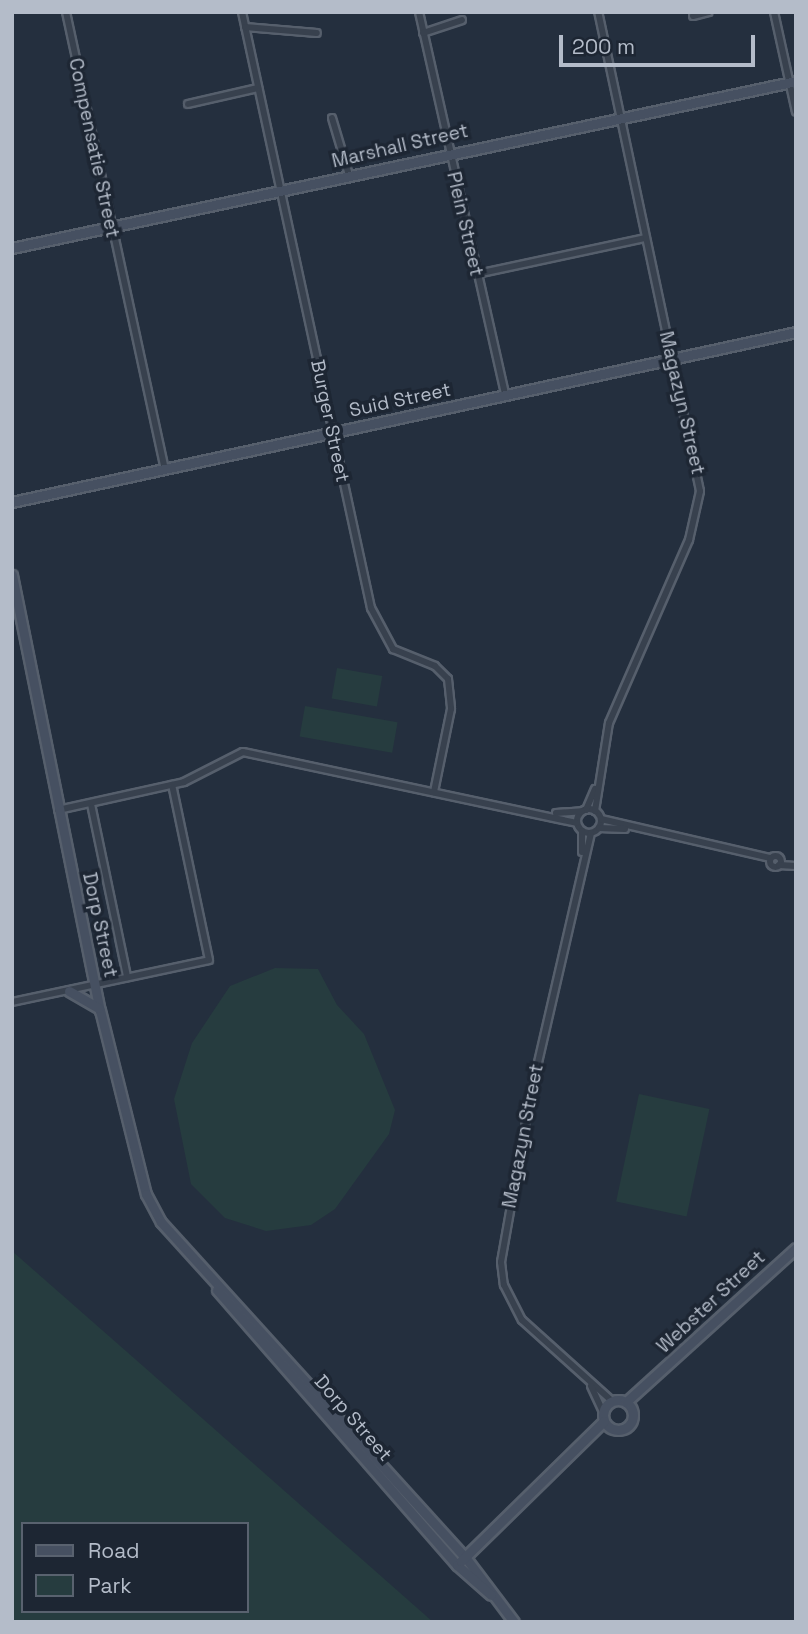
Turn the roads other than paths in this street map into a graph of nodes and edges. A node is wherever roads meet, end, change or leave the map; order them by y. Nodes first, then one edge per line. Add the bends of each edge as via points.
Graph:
1 (66, 12) edge
2 (242, 12) edge
3 (419, 12) edge
4 (598, 12) edge
5 (709, 12) edge
6 (774, 12) edge
7 (694, 16) dead end
8 (462, 20) dead end
9 (245, 27) junction
10 (317, 33) dead end
11 (423, 33) junction
12 (792, 81) edge
13 (258, 88) junction
14 (188, 104) dead end
15 (796, 112) edge
16 (332, 118) dead end
17 (620, 118) junction
18 (449, 152) junction
19 (349, 175) junction
20 (280, 190) junction
21 (111, 227) junction
22 (645, 238) junction
23 (12, 248) edge
24 (477, 274) junction
25 (796, 332) edge
26 (672, 360) junction
27 (505, 395) junction
28 (333, 432) junction
29 (166, 469) junction
30 (12, 502) edge
31 (12, 575) edge
32 (12, 604) edge
33 (19, 619) junction
34 (598, 781) junction
35 (172, 785) junction
36 (434, 792) junction
37 (91, 804) junction
38 (58, 810) junction
39 (584, 811) junction
40 (595, 811) junction
41 (547, 813) junction
42 (601, 819) junction
43 (577, 823) junction
44 (599, 828) junction
45 (634, 829) junction
46 (582, 831) junction
47 (591, 833) junction
48 (582, 858) junction
49 (796, 864) edge
50 (127, 977) junction
51 (96, 986) junction
52 (69, 991) junction
53 (12, 1002) edge
54 (100, 1010) junction
55 (796, 1248) edge
56 (590, 1384) junction
57 (612, 1401) junction
58 (629, 1405) junction
59 (606, 1421) junction
60 (365, 1452) junction
61 (465, 1557) junction
62 (457, 1565) junction
63 (491, 1595) junction
64 (513, 1622) edge

1 - 21 street, Compensatie Street
2 - 9 street, Burger Street
3 - 11 street, Plein Street
4 - 17 street, Magazyn Street
5 - 7 street
6 - 12 street
8 - 11 street
9 - 10 street
9 - 13 street, Burger Street
11 - 18 street, Plein Street
12 - 15 street
12 - 17 street, Marshall Street
13 - 14 street
13 - 20 street, Burger Street
16 - 19 street
17 - 18 street, Marshall Street
17 - 22 street, Magazyn Street
18 - 19 street, Marshall Street
18 - 24 street, Plein Street
19 - 20 street, Marshall Street
20 - 21 street, Marshall Street
20 - 28 street, Burger Street
21 - 23 street, Marshall Street
21 - 29 street, Compensatie Street
22 - 24 street
22 - 26 street, Magazyn Street
24 - 27 street, Plein Street
25 - 26 street, Suid Street
26 - 27 street, Suid Street
26 - 34 street, Magazyn Street via 699,477 699,510 615,704
27 - 28 street, Suid Street
28 - 29 street, Suid Street
28 - 36 street, Burger Street via 377,623 398,653 435,666 448,679 451,709
29 - 30 street, Suid Street
31 - 33 street, Dorp Street
32 - 33 street, Dorp Street
33 - 38 street, Dorp Street
34 - 39 street, Magazyn Street
34 - 40 street, Magazyn Street
35 - 36 street via 243,752
35 - 37 street
35 - 50 street via 209,960
36 - 41 street
37 - 38 street
37 - 50 street
38 - 51 street, Dorp Street
39 - 40 street
39 - 41 street
39 - 43 street
40 - 42 street
41 - 43 street
42 - 44 street
42 - 45 street
43 - 46 street
44 - 45 street
44 - 47 street
45 - 49 street
46 - 47 street
46 - 48 street, Magazyn Street
47 - 48 street, Magazyn Street
48 - 56 street, Magazyn Street via 501,1262 504,1285 522,1320
50 - 51 street
51 - 52 street
51 - 54 street, Dorp Street
52 - 53 street
52 - 54 street
54 - 60 street, Dorp Street via 139,1173 170,1231
55 - 58 street, Webster Street
56 - 57 street, Magazyn Street
56 - 59 street, Magazyn Street
57 - 58 street
57 - 59 street
58 - 59 street, Webster Street via 629,1426
59 - 61 street
60 - 61 street, Dorp Street
60 - 62 street, Dorp Street
61 - 62 street
61 - 63 street, Dorp Street
62 - 63 street, Dorp Street
63 - 64 street

